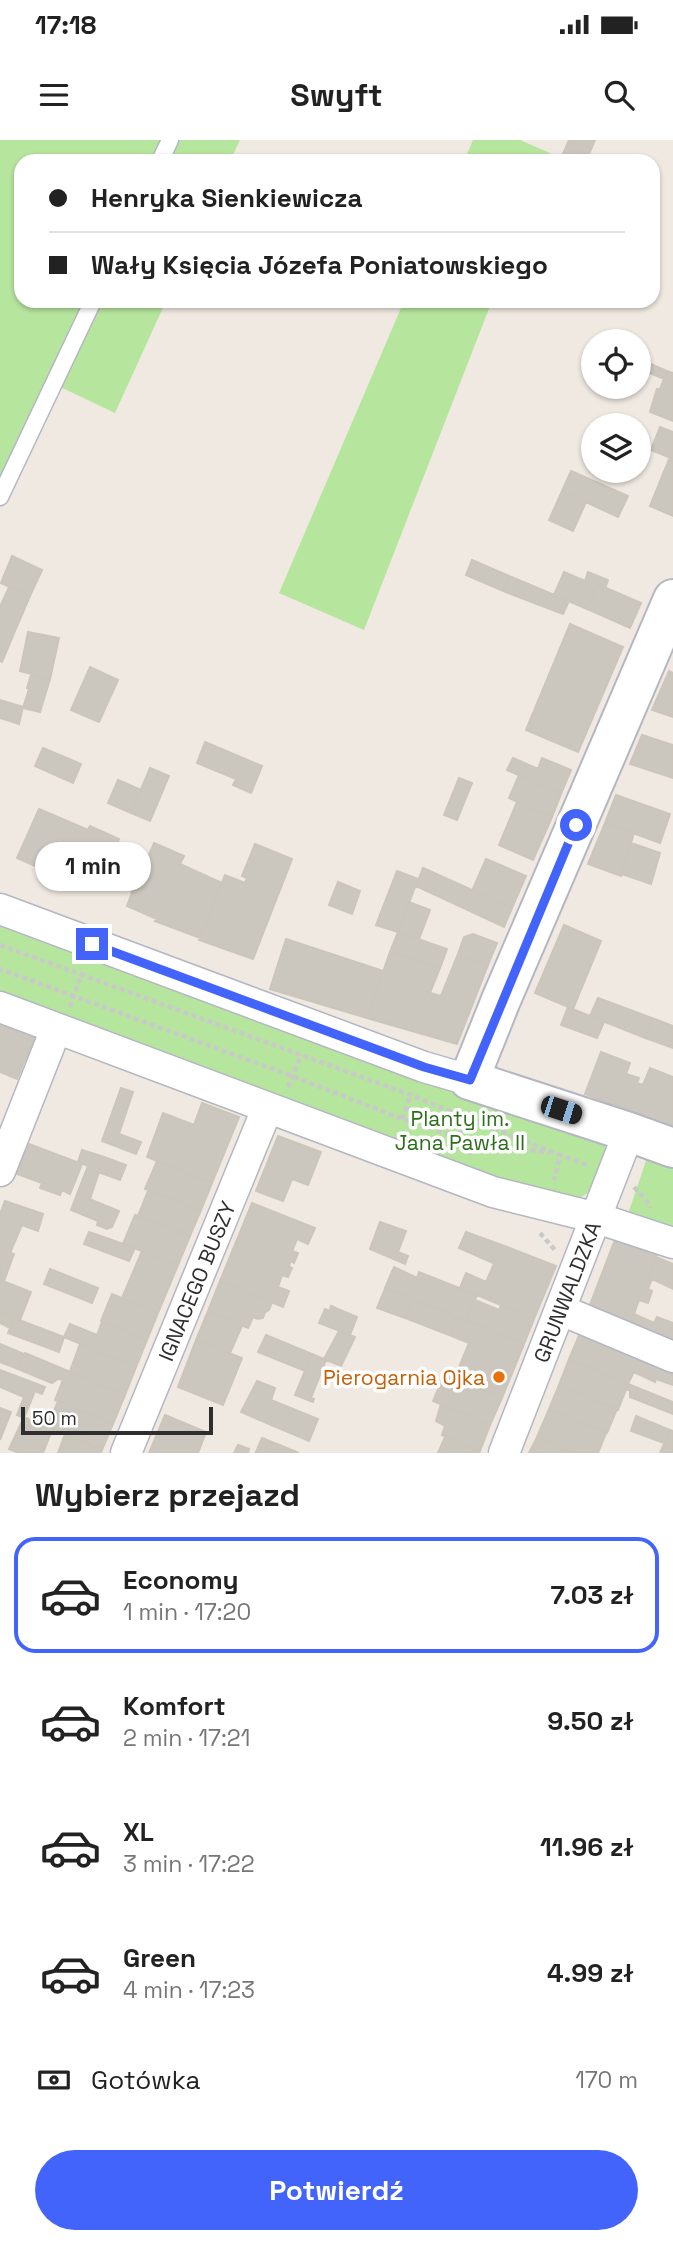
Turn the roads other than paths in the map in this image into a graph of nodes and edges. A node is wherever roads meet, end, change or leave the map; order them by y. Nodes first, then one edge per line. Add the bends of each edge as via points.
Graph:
1 (90, 308) edge
2 (0, 497) edge
3 (673, 599) edge
4 (0, 909) edge
5 (0, 1007) edge
6 (62, 1020) junction
7 (462, 1097) junction
8 (277, 1100) junction
9 (629, 1132) junction
10 (673, 1148) edge
11 (0, 1171) edge
12 (597, 1218) junction
13 (673, 1243) edge
14 (561, 1310) junction
15 (673, 1357) edge
16 (126, 1453) edge
17 (504, 1453) edge

1 - 2 lane
3 - 7 street
4 - 7 street via 424,1067
5 - 6 street
6 - 8 street
6 - 11 street
7 - 9 street
8 - 12 street via 493,1192
8 - 16 street, IGNACEGO BUSZY
9 - 10 street
9 - 12 street, GRUNWALDZKA
12 - 13 street
12 - 14 street, GRUNWALDZKA
14 - 15 street
14 - 17 street, GRUNWALDZKA

